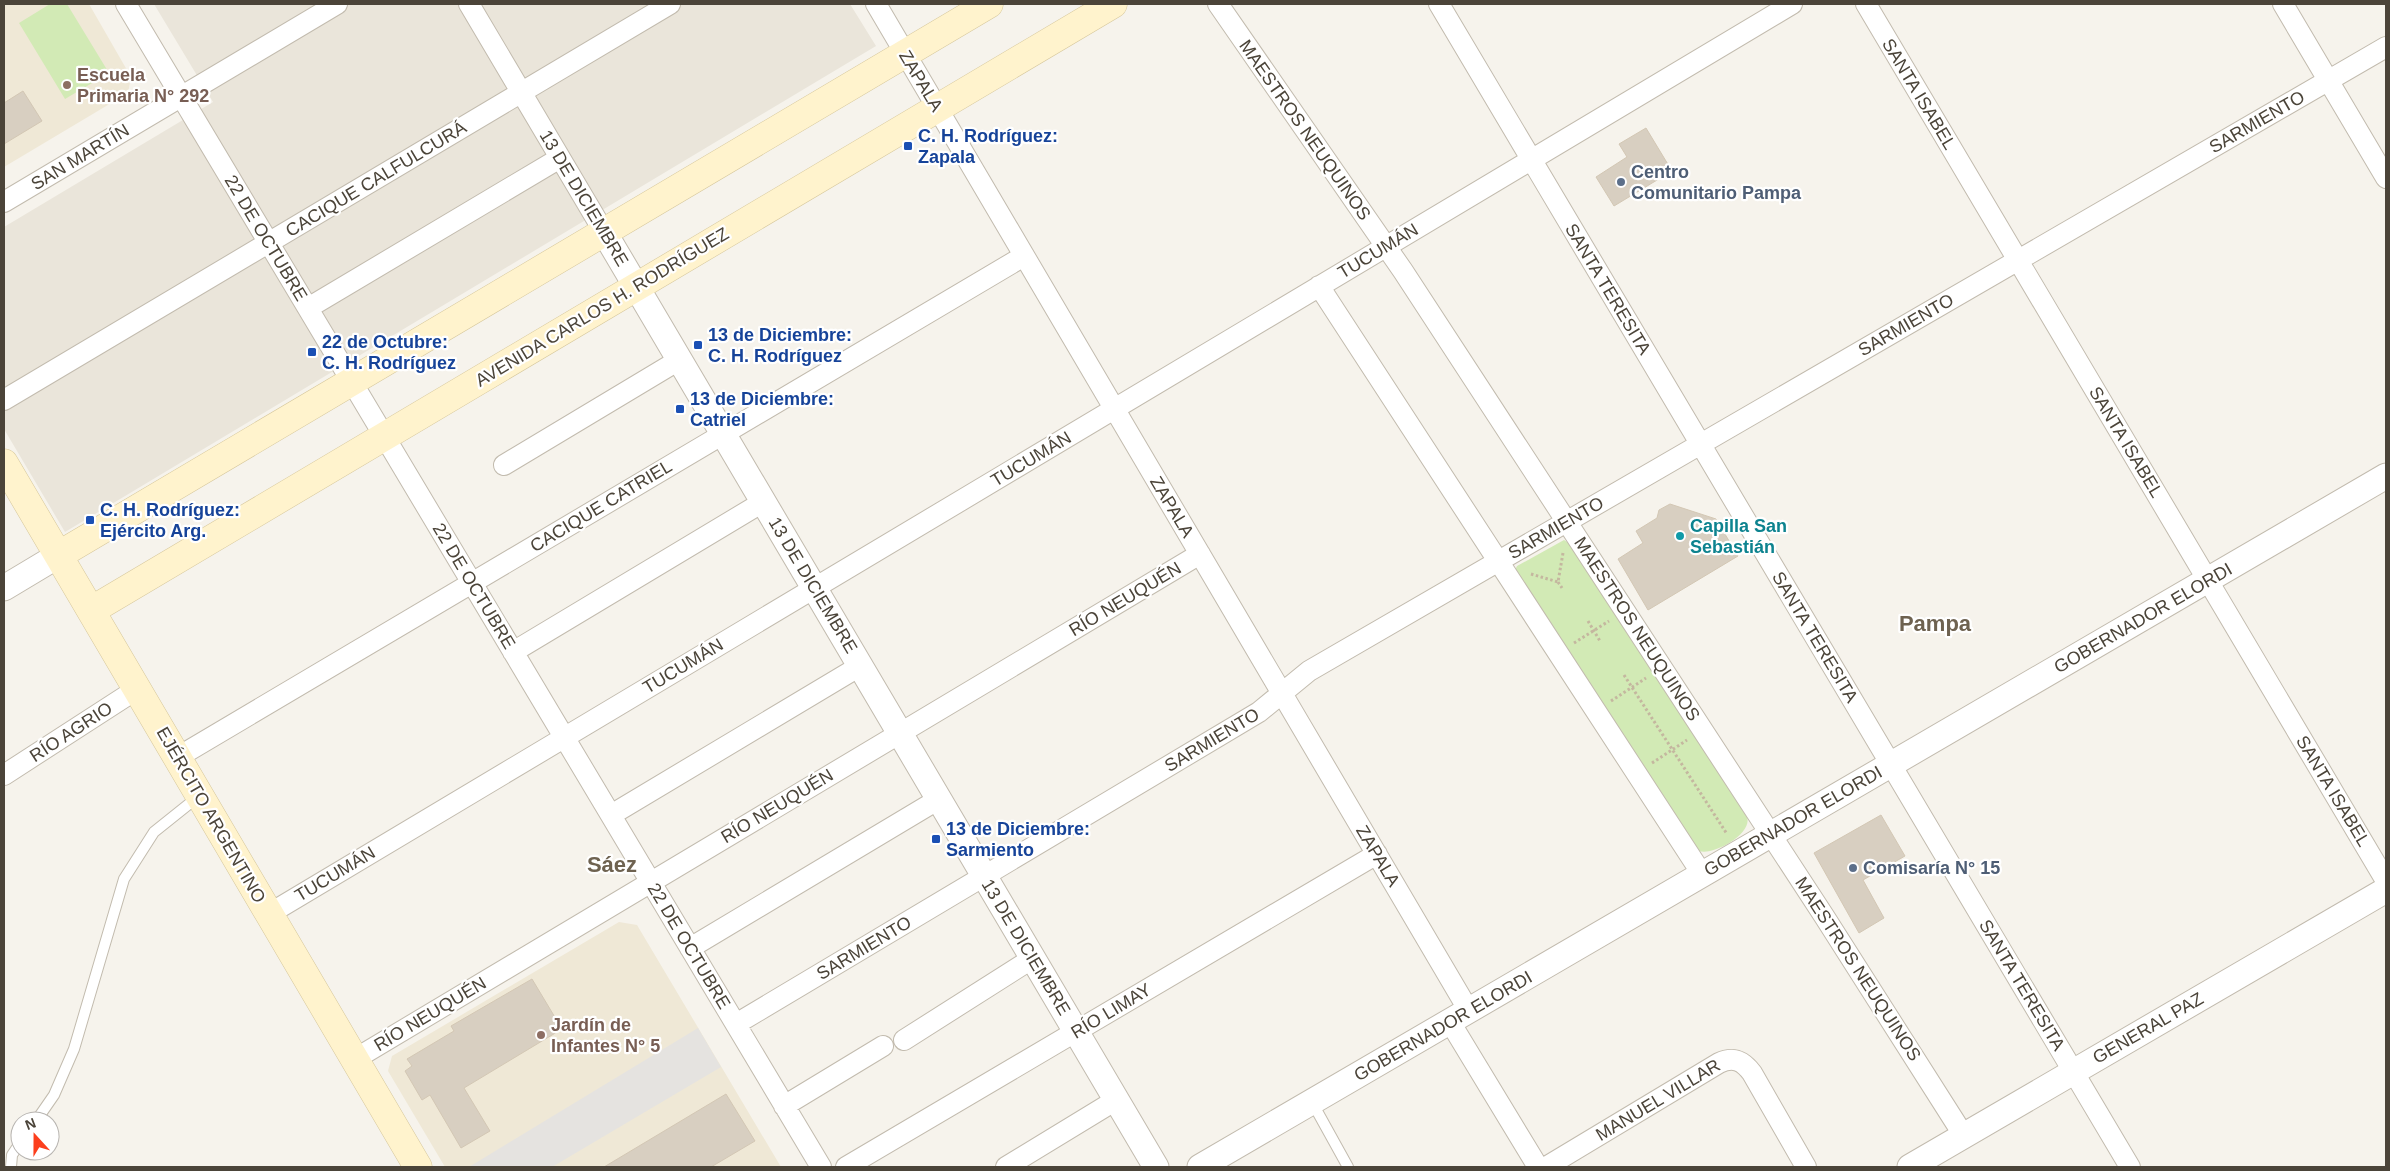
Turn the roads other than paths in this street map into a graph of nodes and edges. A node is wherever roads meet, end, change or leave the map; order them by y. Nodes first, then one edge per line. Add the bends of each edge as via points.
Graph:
1 (126, 4) edge
2 (337, 4) edge
3 (469, 4) edge
4 (670, 4) edge
5 (876, 4) edge
6 (989, 4) edge
7 (1113, 4) edge
8 (1218, 4) edge
9 (1439, 4) edge
10 (1792, 4) edge
11 (1866, 4) edge
12 (2283, 4) edge
13 (2386, 47) edge
14 (905, 54) junction
15 (2328, 80) junction
16 (521, 92) junction
17 (182, 96) junction
18 (937, 108) junction
19 (560, 158) junction
20 (1532, 160) junction
21 (2386, 178) edge
22 (4, 202) edge
23 (604, 232) junction
24 (269, 242) junction
25 (1386, 247) junction
26 (1024, 256) junction
27 (2018, 260) junction
28 (1319, 286) junction
29 (636, 287) junction
30 (308, 308) junction
31 (679, 360) junction
32 (352, 382) junction
33 (4, 400) edge
34 (1114, 409) junction
35 (723, 434) junction
36 (384, 436) junction
37 (1701, 444) junction
38 (4, 463) edge
39 (504, 465) dead end
40 (2386, 476) edge
41 (763, 502) junction
42 (1566, 522) junction
43 (1200, 554) junction
44 (59, 555) junction
45 (1498, 561) junction
46 (2208, 580) junction
47 (472, 583) junction
48 (4, 588) edge
49 (814, 588) junction
50 (92, 610) junction
51 (514, 652) junction
52 (860, 666) junction
53 (138, 689) junction
54 (1282, 693) junction
55 (900, 733) junction
56 (564, 737) junction
57 (178, 757) junction
58 (1891, 765) junction
59 (4, 775) edge
60 (200, 796) junction
61 (939, 799) junction
62 (611, 815) junction
63 (1771, 834) junction
64 (1377, 854) junction
65 (1702, 874) junction
66 (984, 876) junction
67 (2386, 881) edge
68 (651, 882) junction
69 (2386, 890) edge
70 (269, 914) junction
71 (690, 948) junction
72 (1033, 958) junction
73 (1460, 1016) junction
74 (736, 1024) junction
75 (1076, 1031) junction
76 (904, 1040) dead end
77 (883, 1046) dead end
78 (354, 1059) junction
79 (2073, 1072) junction
80 (1116, 1100) junction
81 (1312, 1102) junction
82 (784, 1106) junction
83 (43, 1111) edge
84 (1964, 1136) junction
85 (8, 1156) edge
86 (11, 1167) edge
87 (418, 1167) edge
88 (821, 1167) edge
89 (846, 1167) edge
90 (1006, 1167) edge
91 (1156, 1167) edge
92 (1200, 1167) edge
93 (1348, 1167) edge
94 (1538, 1167) edge
95 (1546, 1167) edge
96 (1806, 1167) edge
97 (1910, 1167) edge
98 (2130, 1167) edge

1 - 17 street, 22 DE OCTUBRE
2 - 17 street, SAN MARTÍN
3 - 16 street, 13 DE DICIEMBRE
4 - 16 street, CACIQUE CALFULCURÁ
5 - 14 street, ZAPALA
6 - 14 main road
7 - 18 main road, AVENIDA CARLOS H. RODRÍGUEZ
8 - 25 street, MAESTROS NEUQUINOS
9 - 20 street, SANTA TERESITA
10 - 20 street, TUCUMÁN
11 - 27 street, SANTA ISABEL
12 - 15 street
13 - 15 street, SARMIENTO
14 - 18 street, ZAPALA
14 - 23 main road
15 - 21 street
15 - 27 street, SARMIENTO
16 - 19 street, 13 DE DICIEMBRE
16 - 24 street, CACIQUE CALFULCURÁ
17 - 22 street, SAN MARTÍN
17 - 24 street, 22 DE OCTUBRE
18 - 26 street, ZAPALA
18 - 29 main road, AVENIDA CARLOS H. RODRÍGUEZ
19 - 23 street, 13 DE DICIEMBRE
19 - 30 street
20 - 25 street, TUCUMÁN
20 - 37 street, SANTA TERESITA
23 - 29 street, 13 DE DICIEMBRE
23 - 32 main road
24 - 30 street, 22 DE OCTUBRE
24 - 33 street, CACIQUE CALFULCURÁ
25 - 28 street, TUCUMÁN
25 - 42 street, MAESTROS NEUQUINOS
26 - 34 street, ZAPALA
26 - 35 street, CACIQUE CATRIEL
27 - 37 street, SARMIENTO
27 - 46 street, SANTA ISABEL
28 - 34 street, TUCUMÁN
28 - 45 street
29 - 31 street, 13 DE DICIEMBRE
29 - 36 main road, AVENIDA CARLOS H. RODRÍGUEZ
30 - 32 street, 22 DE OCTUBRE
31 - 35 street, 13 DE DICIEMBRE
31 - 39 street
32 - 36 street, 22 DE OCTUBRE
32 - 44 main road
34 - 43 street, ZAPALA
34 - 49 street, TUCUMÁN
35 - 41 street, 13 DE DICIEMBRE
35 - 47 street, CACIQUE CATRIEL
36 - 47 street, 22 DE OCTUBRE
36 - 50 main road, AVENIDA CARLOS H. RODRÍGUEZ
37 - 42 street, SARMIENTO
37 - 58 street, SANTA TERESITA
38 - 44 main road, EJÉRCITO ARGENTINO
40 - 46 street, GOBERNADOR ELORDI
41 - 49 street, 13 DE DICIEMBRE
41 - 51 street
42 - 45 street, SARMIENTO
42 - 63 street, MAESTROS NEUQUINOS
43 - 54 street, ZAPALA
43 - 55 street, RÍO NEUQUÉN
44 - 48 street
44 - 50 main road, EJÉRCITO ARGENTINO
45 - 54 street, SARMIENTO via 1303,674
45 - 65 street
46 - 58 street, GOBERNADOR ELORDI
46 - 67 street, SANTA ISABEL
47 - 51 street, 22 DE OCTUBRE
47 - 57 street, CACIQUE CATRIEL
49 - 52 street, 13 DE DICIEMBRE
49 - 56 street, TUCUMÁN
50 - 53 main road, EJÉRCITO ARGENTINO
51 - 56 street, 22 DE OCTUBRE
52 - 55 street, 13 DE DICIEMBRE
52 - 62 street
53 - 57 main road, EJÉRCITO ARGENTINO
53 - 59 street, RÍO AGRIO
54 - 64 street, ZAPALA
54 - 66 street, SARMIENTO via 1259,712
55 - 61 street, 13 DE DICIEMBRE
55 - 68 street, RÍO NEUQUÉN
56 - 62 street, 22 DE OCTUBRE
56 - 70 street, TUCUMÁN
57 - 60 main road, EJÉRCITO ARGENTINO
58 - 63 street, GOBERNADOR ELORDI
58 - 79 street, SANTA TERESITA
60 - 70 main road, EJÉRCITO ARGENTINO
60 - 83 lane via 154,832 124,879 74,1049 54,1096
61 - 66 street, 13 DE DICIEMBRE
61 - 71 street
62 - 68 street, 22 DE OCTUBRE
63 - 65 street, GOBERNADOR ELORDI
63 - 84 street, MAESTROS NEUQUINOS
64 - 73 street, ZAPALA
64 - 75 street, RÍO LIMAY
65 - 73 street, GOBERNADOR ELORDI
66 - 72 street, 13 DE DICIEMBRE
66 - 74 street, SARMIENTO
68 - 71 street, 22 DE OCTUBRE
68 - 78 street, RÍO NEUQUÉN
69 - 79 street, GENERAL PAZ
70 - 78 main road, EJÉRCITO ARGENTINO
71 - 74 street, 22 DE OCTUBRE
72 - 75 street, 13 DE DICIEMBRE
72 - 76 street
73 - 81 street, GOBERNADOR ELORDI
73 - 94 street, ZAPALA
74 - 82 street, 22 DE OCTUBRE
75 - 80 street, 13 DE DICIEMBRE
75 - 89 street, RÍO LIMAY
77 - 82 street
78 - 87 main road, EJÉRCITO ARGENTINO
79 - 84 street, GENERAL PAZ
79 - 98 street, SANTA TERESITA
80 - 90 street
80 - 91 street, 13 DE DICIEMBRE
81 - 92 street, GOBERNADOR ELORDI
81 - 93 lane
82 - 88 street, 22 DE OCTUBRE
84 - 97 street, GENERAL PAZ
85 - 86 lane
95 - 96 street, MANUEL VILLAR via 1730,1059 1743,1063 1752,1073

